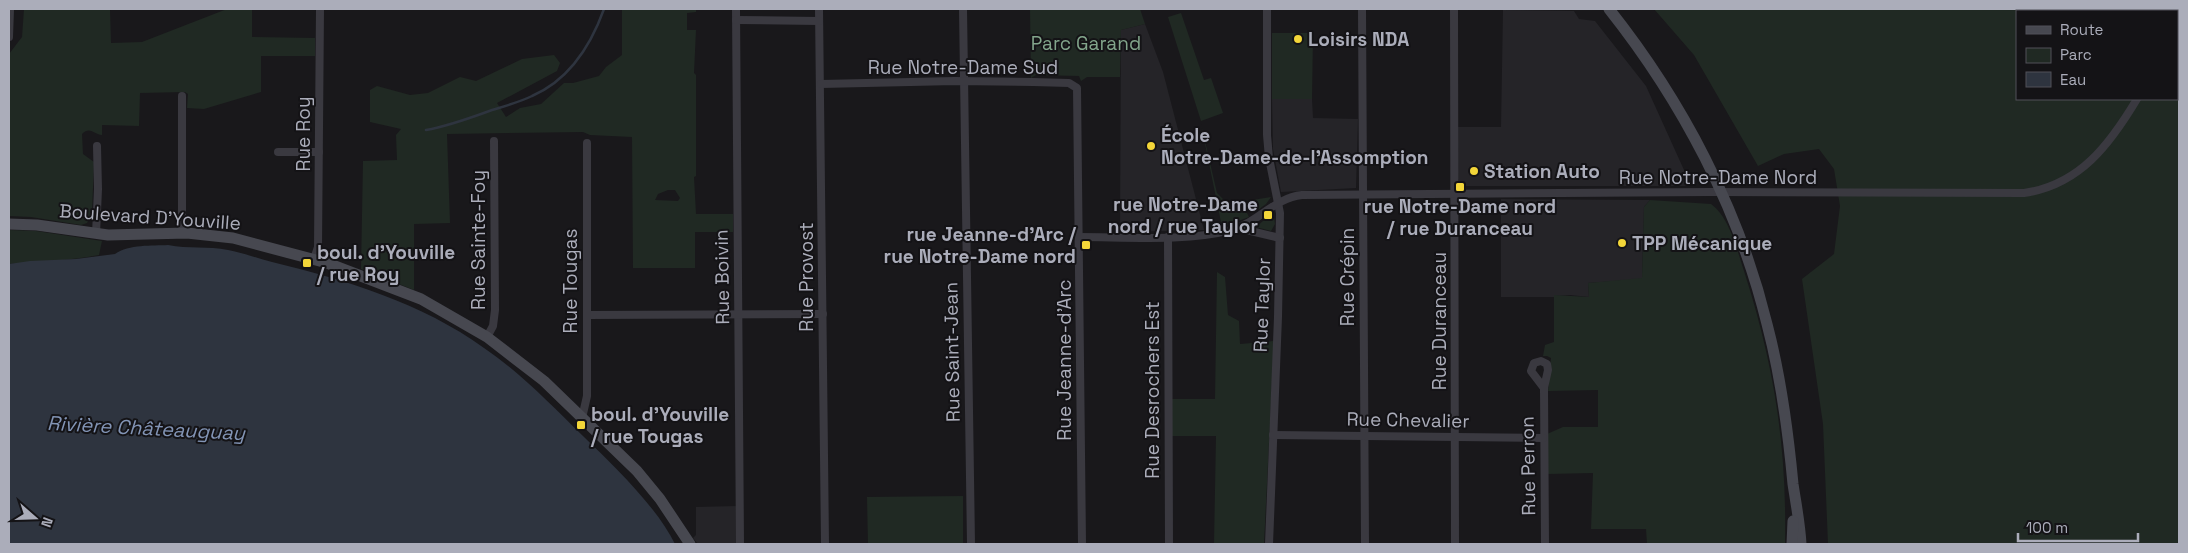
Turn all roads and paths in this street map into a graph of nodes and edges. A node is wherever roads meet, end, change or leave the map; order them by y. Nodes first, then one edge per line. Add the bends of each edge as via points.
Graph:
1 (10, 9) edge
2 (320, 9) edge
3 (736, 9) edge
4 (819, 9) edge
5 (963, 9) edge
6 (1267, 9) edge
7 (1362, 9) edge
8 (1454, 9) edge
9 (1609, 9) edge
10 (736, 20) junction
11 (819, 20) junction
12 (9, 37) edge
13 (964, 81) junction
14 (821, 84) junction
15 (1075, 85) joint
16 (182, 96) dead end
17 (2136, 100) edge
18 (494, 141) dead end
19 (587, 143) dead end
20 (97, 146) dead end
21 (278, 152) dead end
22 (318, 152) junction
23 (1721, 193) junction
24 (1455, 194) junction
25 (1362, 195) junction
26 (1278, 203) junction
27 (9, 224) edge
28 (1238, 228) junction
29 (96, 234) junction
30 (182, 234) junction
31 (1079, 237) junction
32 (1168, 237) junction
33 (1280, 238) junction
34 (314, 260) junction
35 (739, 314) junction
36 (822, 314) junction
37 (587, 315) junction
38 (487, 337) junction
39 (1544, 388) dead end
40 (582, 418) junction
41 (1274, 435) junction
42 (1364, 436) junction
43 (1455, 437) junction
44 (1543, 438) junction
45 (1794, 486) junction
46 (690, 544) edge
47 (740, 544) edge
48 (826, 544) edge
49 (971, 544) edge
50 (1082, 544) edge
51 (1169, 544) edge
52 (1269, 544) edge
53 (1364, 544) edge
54 (1455, 544) edge
55 (1545, 544) edge
56 (1792, 544) edge
57 (1801, 544) edge

1 - 12 street
2 - 22 street, Rue Roy
3 - 10 street, Rue Boivin
4 - 11 street, Rue Provost
5 - 13 street, Rue Saint-Jean
6 - 26 street, Rue Taylor via 1267,135
7 - 25 street, Rue Crépin
8 - 24 street, Rue Duranceau
9 - 23 street via 1669,94
10 - 11 street
10 - 35 street, Rue Boivin
11 - 14 street, Rue Provost
13 - 14 street, Rue Notre-Dame Sud
13 - 15 street, Rue Notre-Dame Sud via 1064,82
13 - 49 street, Rue Saint-Jean
14 - 36 street, Rue Provost
15 - 31 street, Rue Jeanne-d'Arc via 1078,96
16 - 30 street
17 - 23 street, Rue Notre-Dame Nord via 2110,141 2086,166 2060,183 2034,192
18 - 38 street, Rue Sainte-Foy via 495,310 493,326
19 - 37 street, Rue Tougas
20 - 29 street
21 - 22 street
22 - 34 street, Rue Roy via 318,247
23 - 24 street, Rue Notre-Dame Nord
23 - 45 street via 1749,262 1767,322 1786,422
24 - 25 street, Rue Notre-Dame Nord
24 - 43 street, Rue Duranceau
25 - 26 street, Rue Notre-Dame Nord via 1289,196
25 - 42 street, Rue Crépin
26 - 28 street, Rue Notre-Dame Nord
26 - 33 street, Rue Taylor
27 - 29 street, Boulevard D'Youville
28 - 32 street, Rue Notre-Dame Nord via 1205,235
28 - 33 street, Rue Notre-Dame Nord
29 - 30 street, Boulevard D'Youville
30 - 34 street, Boulevard D'Youville via 240,240
31 - 32 street, Rue Notre-Dame Nord
31 - 50 street, Rue Jeanne-d'Arc
32 - 51 street, Rue Desrochers Est
33 - 41 street, Rue Taylor
34 - 38 street, Boulevard D'Youville via 410,294
35 - 36 street
35 - 37 street
35 - 47 street, Rue Boivin
36 - 48 street, Rue Provost
37 - 40 street, Rue Tougas via 587,396
38 - 40 street, Boulevard D'Youville via 534,372
39 - 44 street, Rue Perron
40 - 46 street, Boulevard D'Youville via 644,480
41 - 42 street, Rue Chevalier
41 - 52 street, Rue Taylor
42 - 43 street, Rue Chevalier
42 - 53 street, Rue Crépin
43 - 44 street, Rue Chevalier
43 - 54 street, Rue Duranceau
44 - 55 street, Rue Perron
45 - 56 street
45 - 57 street

